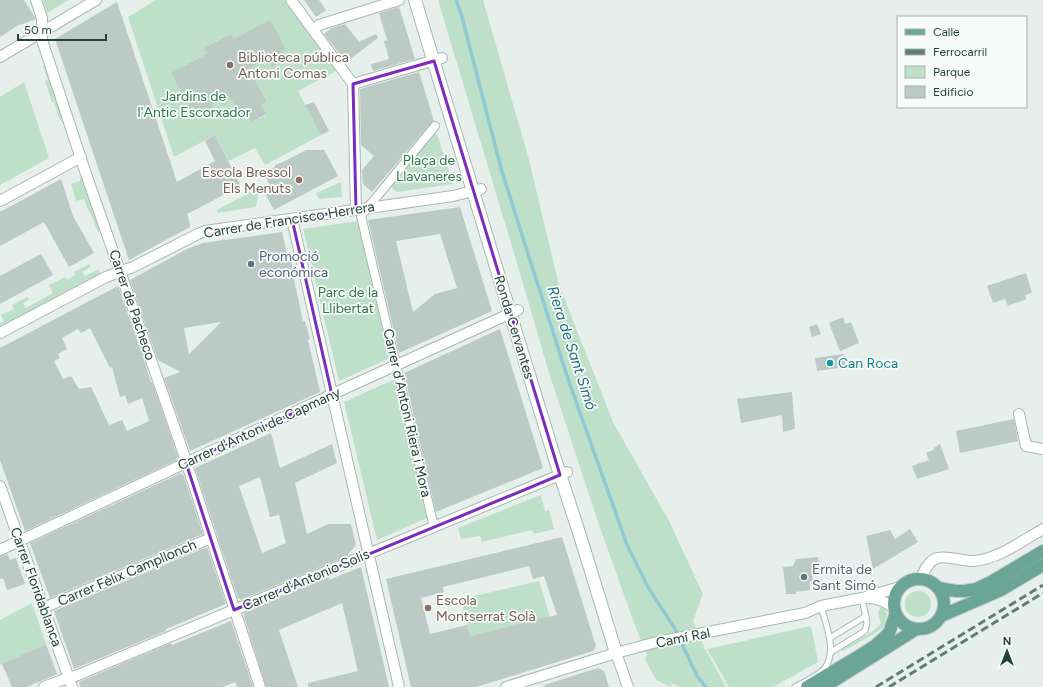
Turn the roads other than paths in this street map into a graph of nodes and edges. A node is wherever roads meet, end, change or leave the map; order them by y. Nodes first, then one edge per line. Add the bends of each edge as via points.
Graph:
1 (36, 0) edge
2 (96, 0) edge
3 (291, 0) edge
4 (399, 0) edge
5 (415, 0) edge
6 (313, 30) junction
7 (42, 31) junction
8 (0, 57) edge
9 (438, 60) junction
10 (353, 84) junction
11 (435, 126) dead end
12 (81, 157) junction
13 (477, 190) junction
14 (0, 200) edge
15 (368, 208) junction
16 (356, 210) junction
17 (292, 220) junction
18 (121, 272) junction
19 (514, 312) junction
20 (0, 333) edge
21 (395, 366) junction
22 (332, 395) junction
23 (1019, 414) dead end
24 (1043, 449) edge
25 (186, 463) junction
26 (564, 474) junction
27 (0, 486) edge
28 (434, 527) junction
29 (1043, 529) edge
30 (211, 538) junction
31 (20, 541) junction
32 (0, 550) edge
33 (1043, 551) edge
34 (368, 554) junction
35 (1043, 565) edge
36 (921, 579) junction
37 (900, 587) junction
38 (938, 588) junction
39 (862, 598) junction
40 (821, 606) junction
41 (43, 608) junction
42 (234, 610) junction
43 (894, 612) junction
44 (866, 616) junction
45 (941, 616) junction
46 (916, 630) junction
47 (830, 638) junction
48 (831, 652) junction
49 (616, 653) junction
50 (70, 682) edge
51 (44, 687) edge
52 (260, 687) edge
53 (399, 687) edge
54 (506, 687) edge
55 (628, 687) edge
56 (795, 687) edge
57 (807, 687) edge
58 (824, 687) edge

1 - 7 street, Carrer de Pacheco via 42,18
2 - 7 street
3 - 6 street
4 - 6 street via 319,25
5 - 9 street, Ronda Cervantes
6 - 10 street
7 - 8 street
7 - 12 street, Carrer de Pacheco via 42,40
9 - 10 street
9 - 13 street, Ronda Cervantes
10 - 16 street
11 - 15 street
12 - 14 street
12 - 18 street, Carrer de Pacheco
13 - 15 street, Carrer de Francisco Herrera via 453,196
13 - 19 street, Ronda Cervantes
15 - 16 street, Carrer de Francisco Herrera
15 - 21 street, Carrer d'Antoni Riera i Mora via 361,216
16 - 17 street, Carrer de Francisco Herrera
17 - 18 street, Carrer de Francisco Herrera via 205,231
17 - 22 street
18 - 20 street, Carrer de Francisco Herrera via 106,277
18 - 25 street, Carrer de Pacheco
19 - 21 street, Carrer d'Antoni de Capmany
19 - 26 street, Ronda Cervantes
21 - 22 street, Carrer d'Antoni de Capmany
21 - 28 street, Carrer d'Antoni Riera i Mora
22 - 25 street, Carrer d'Antoni de Capmany
22 - 34 street
23 - 24 street via 1026,446
25 - 30 street, Carrer de Pacheco
25 - 31 street, Carrer d'Antoni de Capmany
26 - 28 street, Carrer d'Antonio Solis
26 - 49 street, Ronda Cervantes
27 - 31 street, Carrer Floridablanca
28 - 34 street, Carrer d'Antonio Solis
29 - 36 street via 1003,552 981,561 936,558 925,568
30 - 41 street, Carrer Fèlix Campllonch
30 - 42 street, Carrer de Pacheco
31 - 32 street, Carrer d'Antoni de Capmany
31 - 41 street, Carrer Floridablanca
33 - 38 main road via 976,589 956,591
34 - 42 street, Carrer d'Antonio Solis
34 - 53 street
35 - 45 main road via 1001,590
36 - 37 main road via 913,579
36 - 38 main road via 933,583
37 - 39 street, Camí Ral
37 - 43 main road via 893,601
38 - 45 main road via 944,602
39 - 40 street, Camí Ral
39 - 43 street, Camí Ral via 877,598 886,602
39 - 44 lane
40 - 47 lane
40 - 49 street, Camí Ral via 805,613 657,642
41 - 50 street, Carrer Floridablanca
42 - 50 street, Carrer d'Antonio Solis via 78,675
42 - 52 street, Carrer de Pacheco
43 - 46 main road via 908,628
43 - 57 main road via 889,633 876,645
44 - 47 lane
44 - 48 lane via 865,631
45 - 46 main road via 930,627
46 - 58 main road
47 - 48 lane
48 - 56 lane via 828,664 823,669
49 - 54 street, Camí Ral
49 - 55 street
50 - 51 street, Carrer d'Antonio Solis

